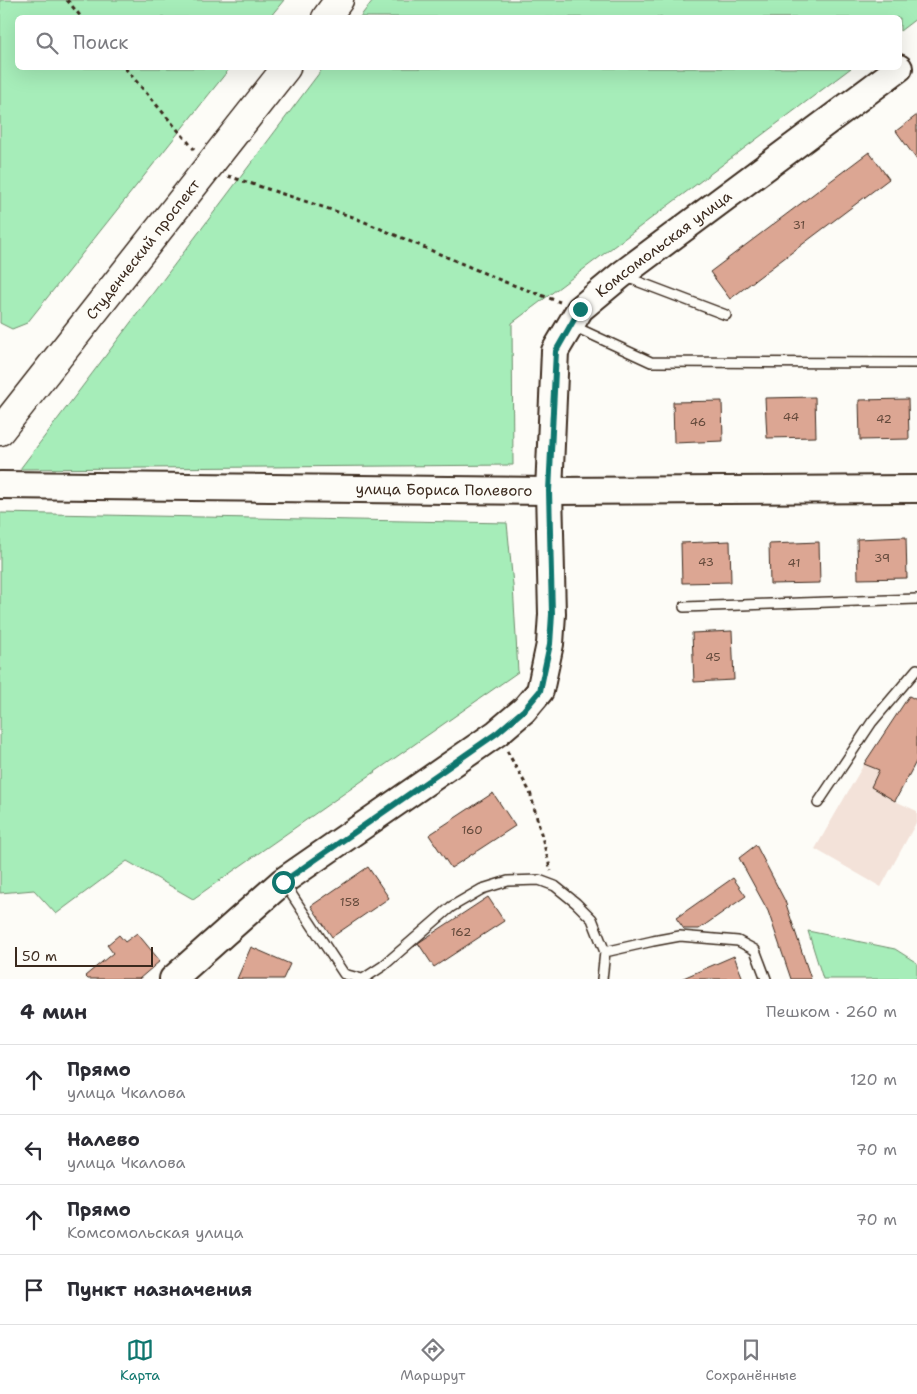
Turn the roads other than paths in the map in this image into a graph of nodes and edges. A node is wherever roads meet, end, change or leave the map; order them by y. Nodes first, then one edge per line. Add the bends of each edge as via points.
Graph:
1 (339, 0) edge
2 (328, 15) edge
3 (917, 54) edge
4 (902, 65) edge
5 (284, 70) edge
6 (895, 70) edge
7 (621, 275) junction
8 (726, 315) dead end
9 (575, 317) junction
10 (917, 363) edge
11 (0, 430) edge
12 (0, 484) edge
13 (917, 490) edge
14 (549, 491) junction
15 (917, 598) edge
16 (684, 607) dead end
17 (917, 669) edge
18 (818, 803) dead end
19 (283, 882) junction
20 (605, 952) junction
21 (173, 979) edge
22 (363, 979) edge
23 (602, 979) edge
24 (766, 979) edge

1 - 2 highway
3 - 4 main road, Комсомольская улица
5 - 11 highway, Студенческий проспект
6 - 7 main road, Комсомольская улица
7 - 8 lane
7 - 9 main road, Комсомольская улица
9 - 10 lane via 651,362
9 - 14 main road, Комсомольская улица via 556,351
12 - 14 main road, улица Бориса Полевого
13 - 14 main road, улица Бориса Полевого
14 - 19 main road, Комсомольская улица via 552,614 550,644 540,691 497,733
15 - 16 lane
17 - 18 lane via 872,722
19 - 21 main road, Комсомольская улица
19 - 22 lane via 344,974
20 - 22 lane via 592,919 555,886 539,880 508,881 482,889 452,907
20 - 23 lane
20 - 24 lane via 680,936 738,941 755,950

